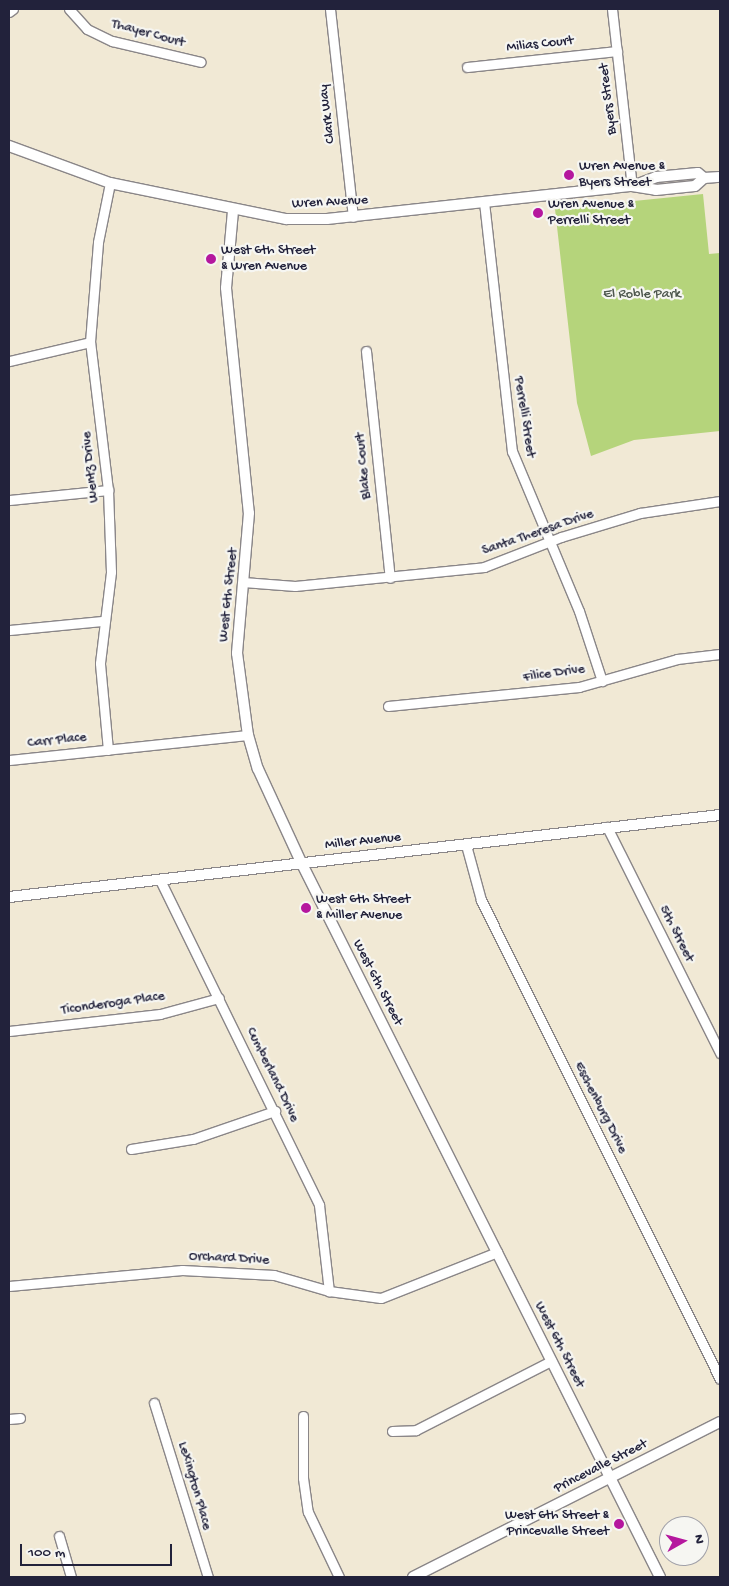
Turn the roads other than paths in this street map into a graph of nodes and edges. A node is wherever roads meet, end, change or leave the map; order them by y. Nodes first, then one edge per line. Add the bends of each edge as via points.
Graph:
1 (13, 9) edge
2 (69, 9) edge
3 (330, 9) edge
4 (612, 9) edge
5 (9, 12) edge
6 (617, 51) junction
7 (201, 62) dead end
8 (466, 66) dead end
9 (9, 146) edge
10 (720, 177) edge
11 (110, 182) junction
12 (632, 186) junction
13 (484, 202) junction
14 (233, 211) junction
15 (353, 217) junction
16 (90, 342) junction
17 (366, 351) dead end
18 (9, 361) edge
19 (108, 490) junction
20 (9, 500) edge
21 (720, 501) edge
22 (550, 542) junction
23 (390, 578) junction
24 (243, 582) junction
25 (103, 621) junction
26 (9, 630) edge
27 (720, 654) edge
28 (602, 681) junction
29 (388, 706) dead end
30 (248, 735) junction
31 (108, 750) junction
32 (9, 760) edge
33 (720, 815) edge
34 (607, 827) junction
35 (466, 845) junction
36 (301, 862) junction
37 (160, 880) junction
38 (9, 896) edge
39 (219, 998) junction
40 (9, 1031) edge
41 (720, 1053) edge
42 (275, 1111) junction
43 (131, 1150) dead end
44 (497, 1252) junction
45 (9, 1286) edge
46 (328, 1291) junction
47 (551, 1360) junction
48 (720, 1379) edge
49 (154, 1403) dead end
50 (303, 1416) dead end
51 (20, 1418) dead end
52 (9, 1419) edge
53 (720, 1422) edge
54 (392, 1431) dead end
55 (610, 1478) junction
56 (58, 1536) dead end
57 (71, 1577) edge
58 (208, 1577) edge
59 (338, 1577) edge
60 (413, 1577) edge
61 (660, 1577) edge

1 - 5 street
2 - 7 street, Thayer Court via 86,29 112,41
3 - 15 street, Clark Way
4 - 6 street, Byers Street
6 - 8 street, Milias Court
6 - 12 street, Byers Street
9 - 11 street, Wren Avenue
10 - 12 street, Wren Avenue via 704,178 695,186 656,190
11 - 14 street, Wren Avenue
11 - 16 street, Wentz Drive via 98,242
12 - 13 street, Wren Avenue
13 - 15 street, Wren Avenue
13 - 22 street, Perrelli Street via 512,451
14 - 15 street, Wren Avenue via 286,219
14 - 24 street, West 6th Street via 226,288 249,513
16 - 18 street
16 - 19 street, Wentz Drive
17 - 23 street, Blake Court
19 - 20 street
19 - 25 street, Wentz Drive via 111,572
21 - 22 street, Santa Theresa Drive via 640,513
22 - 23 street, Santa Theresa Drive via 484,567
22 - 28 street, Perrelli Street via 590,640
23 - 24 street, Santa Theresa Drive via 289,586
24 - 30 street, West 6th Street via 237,654
25 - 26 street
25 - 31 street, Wentz Drive via 100,663
27 - 28 street, Filice Drive via 677,659
28 - 29 street, Filice Drive via 579,687
30 - 31 street, Carr Place
30 - 36 street, West 6th Street via 258,769
31 - 32 street, Carr Place
33 - 34 street, Miller Avenue
34 - 35 street, Miller Avenue
34 - 41 street, 5th Street
35 - 36 street, Miller Avenue
35 - 48 street, Eschenburg Drive via 481,900
36 - 37 street, Miller Avenue
36 - 44 street, West 6th Street
37 - 38 street, Miller Avenue
37 - 39 street, Cumberland Drive
39 - 40 street, Ticonderoga Place via 160,1014
39 - 42 street, Cumberland Drive
42 - 43 street via 194,1140
42 - 46 street, Cumberland Drive via 319,1205
44 - 46 street, Orchard Drive via 381,1298
44 - 47 street, West 6th Street
45 - 46 street, Orchard Drive via 182,1270 274,1275
47 - 54 street via 416,1430
47 - 55 street, West 6th Street
49 - 58 street, Lexington Place
50 - 59 street via 303,1478 308,1512
51 - 52 street
53 - 55 street, Princevalle Street
55 - 60 street, Princevalle Street
55 - 61 street, West 6th Street
56 - 57 street

